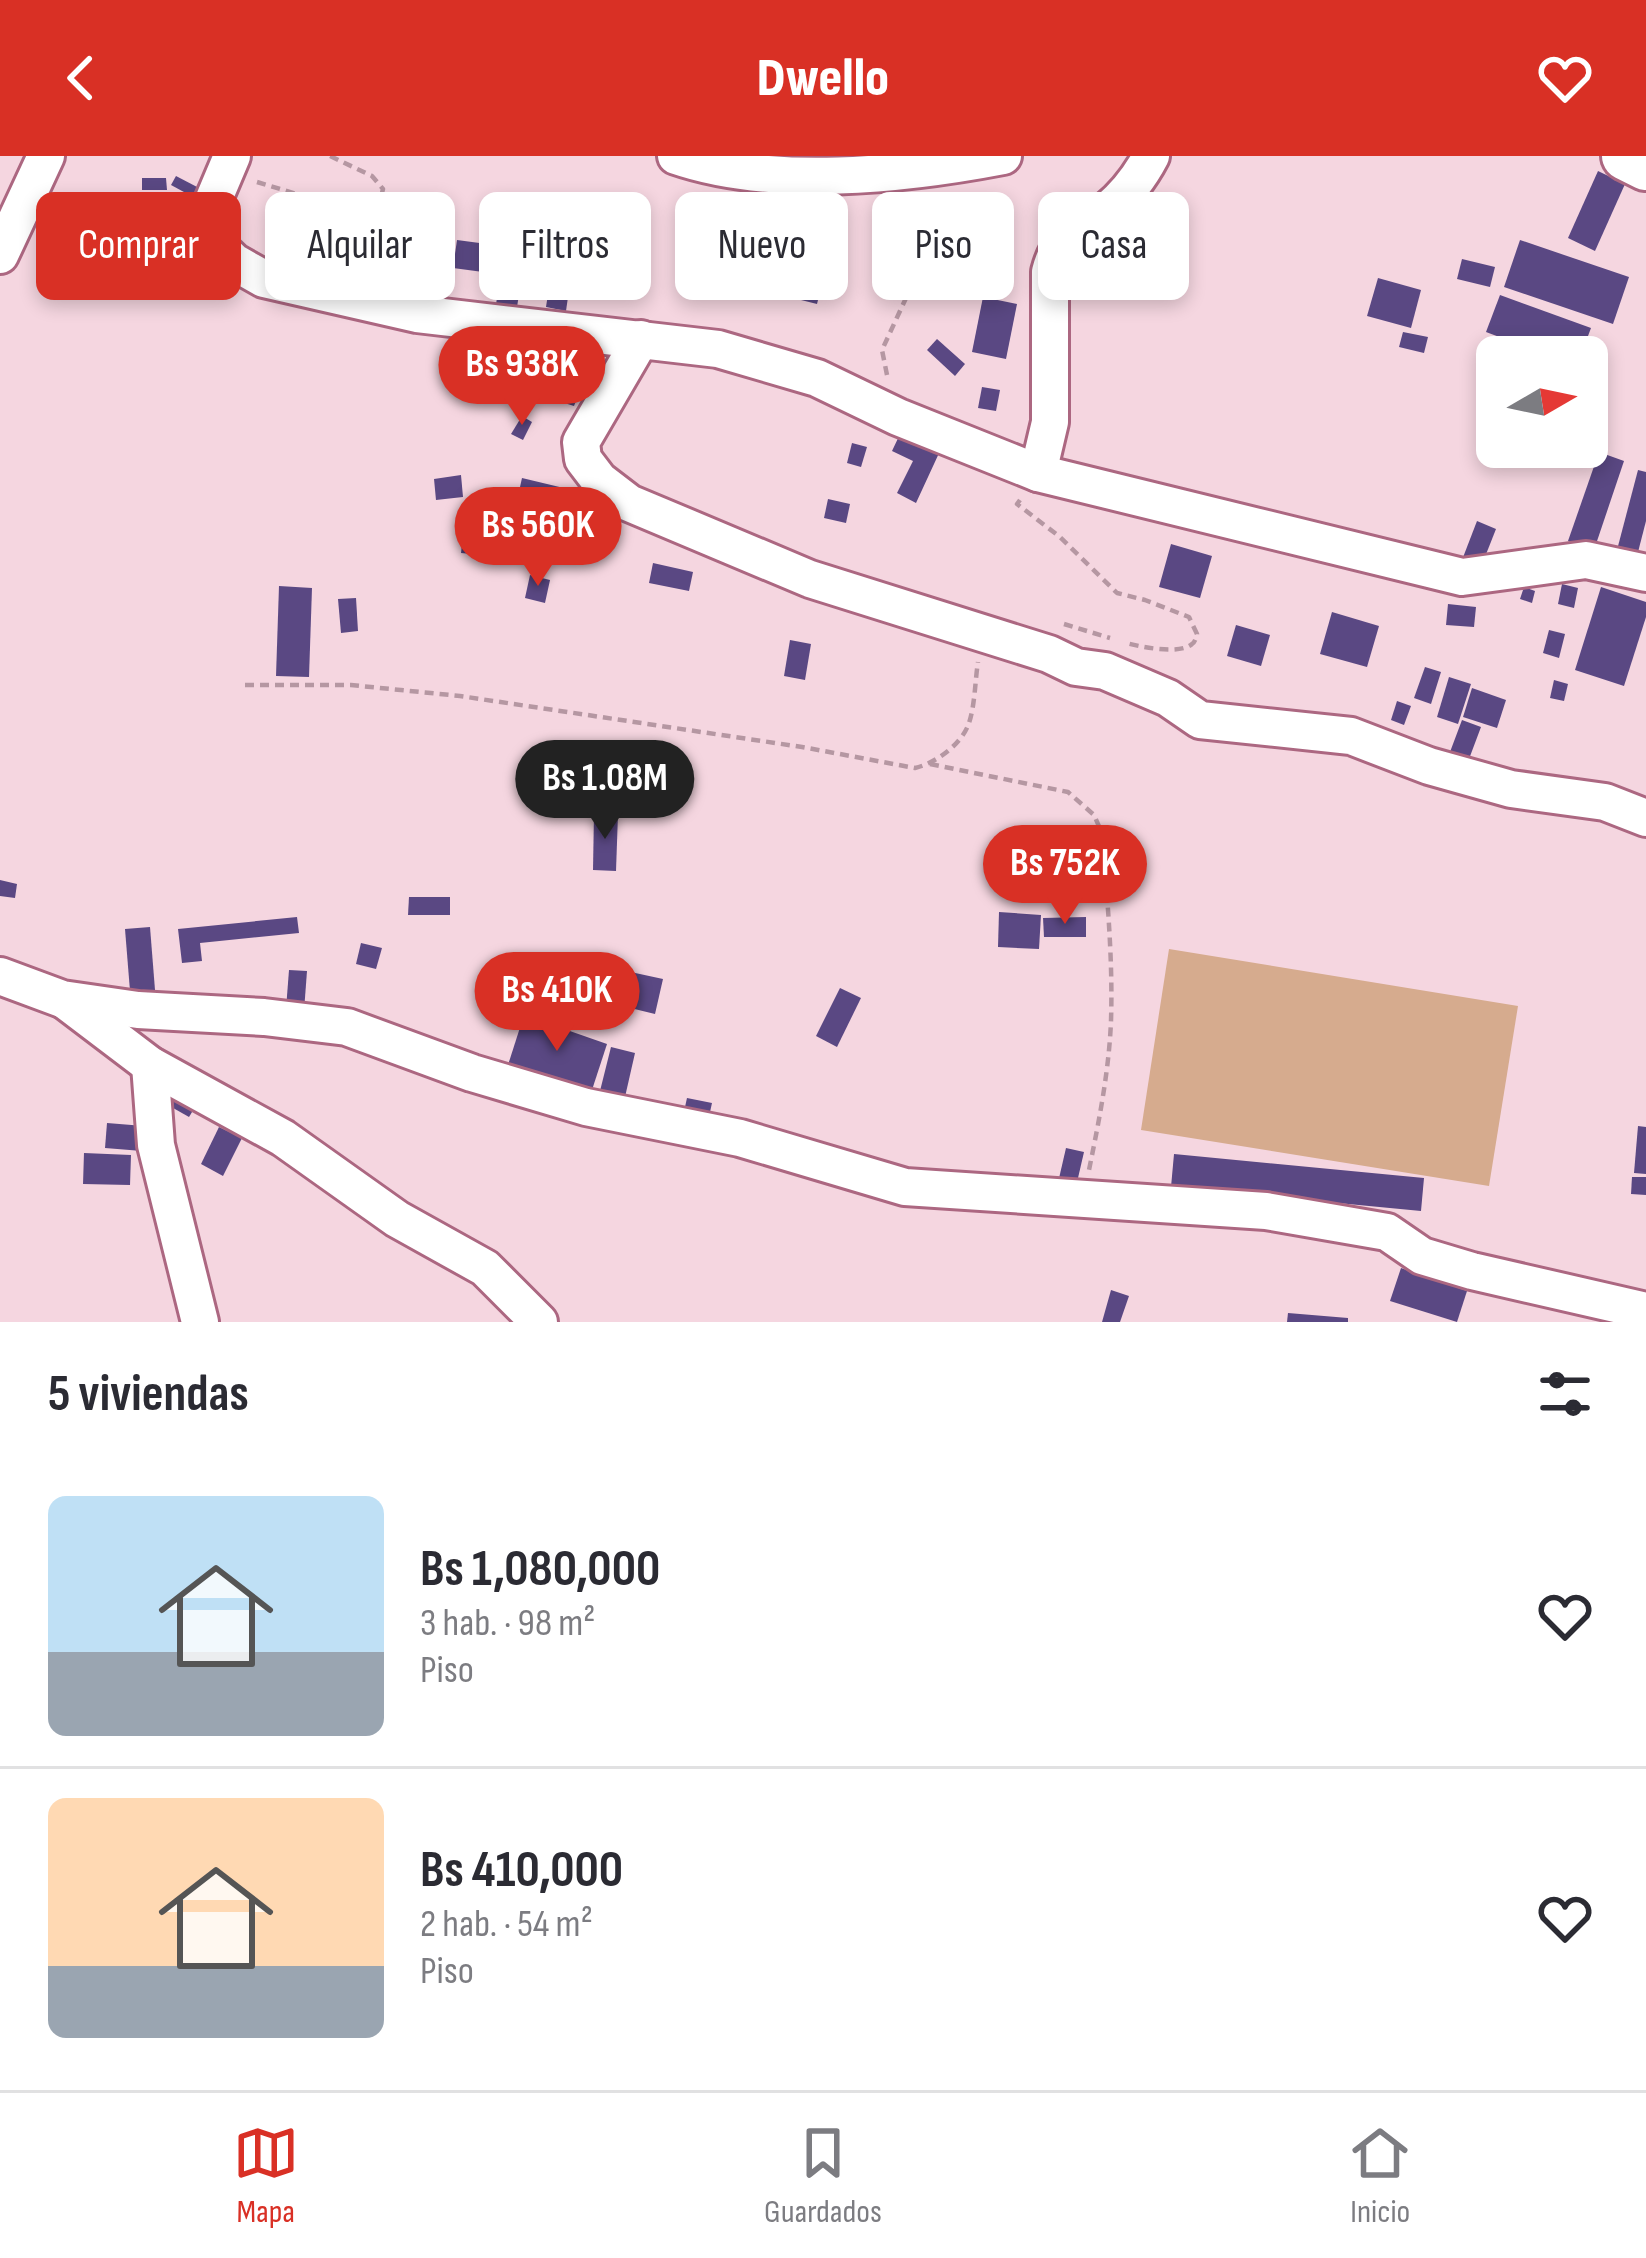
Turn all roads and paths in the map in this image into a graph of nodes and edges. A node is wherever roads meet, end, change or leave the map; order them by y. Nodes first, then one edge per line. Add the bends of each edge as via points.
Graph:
1 (46, 156) edge
2 (330, 156) edge
3 (676, 156) edge
4 (1003, 156) edge
5 (1151, 156) edge
6 (1626, 156) edge
7 (230, 161) edge
8 (1646, 166) edge
9 (0, 255) edge
10 (905, 300) edge
11 (641, 339) junction
12 (898, 417) junction
13 (1039, 473) junction
14 (1646, 573) edge
15 (982, 632) junction
16 (1049, 653) junction
17 (245, 685) dead end
18 (930, 764) junction
19 (1646, 818) edge
20 (0, 976) edge
21 (62, 999) junction
22 (150, 1065) junction
23 (1082, 1199) junction
24 (1646, 1311) edge
25 (200, 1322) edge
26 (539, 1322) edge

1 - 9 street
2 - 7 path via 373,176 383,189 380,201 346,209 265,186
3 - 4 street via 797,176 934,169
5 - 13 street via 1120,199 1055,249 1050,422
6 - 8 main road
7 - 11 street via 213,201 210,239 264,279 417,314
10 - 12 path via 883,350 888,380 908,400
11 - 12 street via 718,349 817,377
11 - 15 street via 581,442 599,480 629,503 810,579
12 - 13 street
13 - 14 street via 1462,578 1586,560
13 - 16 path via 1017,504 1117,593 1189,617 1197,634 1187,647 1160,649 1066,623 1046,631
15 - 16 street
15 - 18 path via 969,726
16 - 19 street via 1168,698 1200,720 1351,736 1511,789 1605,802
17 - 18 path via 460,696 915,768
18 - 23 path via 1068,792 1102,833 1111,1025
20 - 21 street
21 - 22 street
21 - 23 street via 347,1028 586,1106 740,1138 905,1187
22 - 25 street via 157,1145
22 - 26 street via 283,1138 397,1219 485,1268
23 - 24 street via 1266,1211 1388,1232 1422,1256

